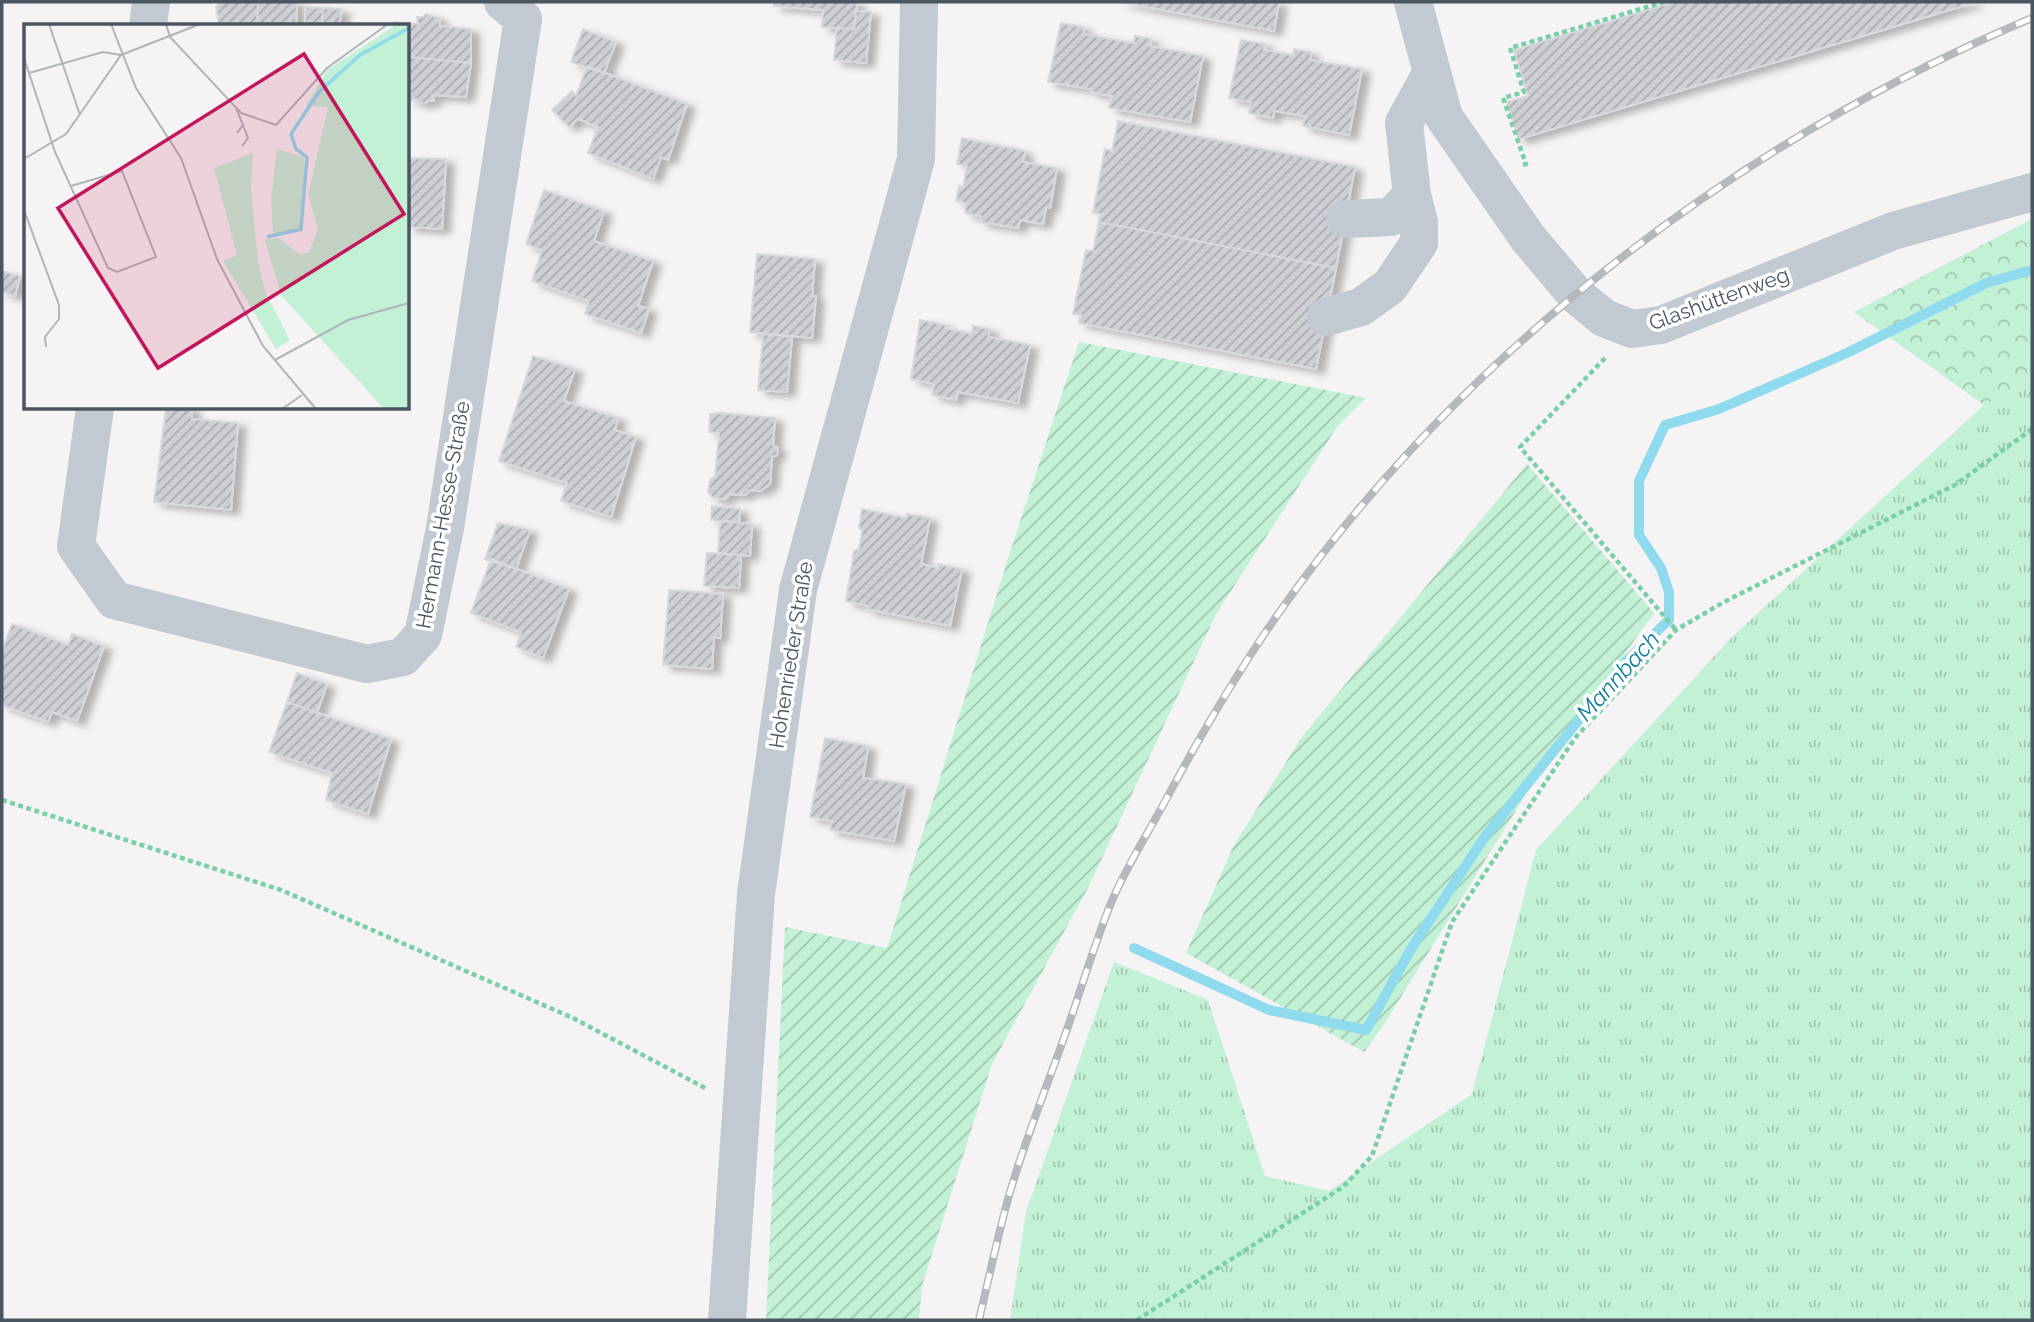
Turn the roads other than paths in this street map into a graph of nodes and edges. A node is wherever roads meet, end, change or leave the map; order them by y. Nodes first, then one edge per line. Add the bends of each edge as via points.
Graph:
1 (151, 2) edge
2 (503, 2) edge
3 (919, 2) edge
4 (1413, 2) edge
5 (148, 24) edge
6 (1432, 72) junction
7 (2032, 192) edge
8 (1412, 195) junction
9 (1345, 219) dead end
10 (1326, 317) dead end
11 (95, 410) edge
12 (727, 1320) edge

1 - 5 street
2 - 11 street, Hermann-Hesse-Straße via 523,19 445,528 424,635 404,657 367,663 114,600 76,546
3 - 12 street, Hohenrieder Straße via 916,159 798,590 756,894
4 - 6 street, Glashüttenweg
6 - 7 street, Glashüttenweg via 1444,117 1528,238 1576,295 1604,318 1632,329 1661,325 1893,231
6 - 8 street via 1404,123
8 - 9 street via 1391,217
8 - 10 street via 1419,243 1390,286 1361,307

